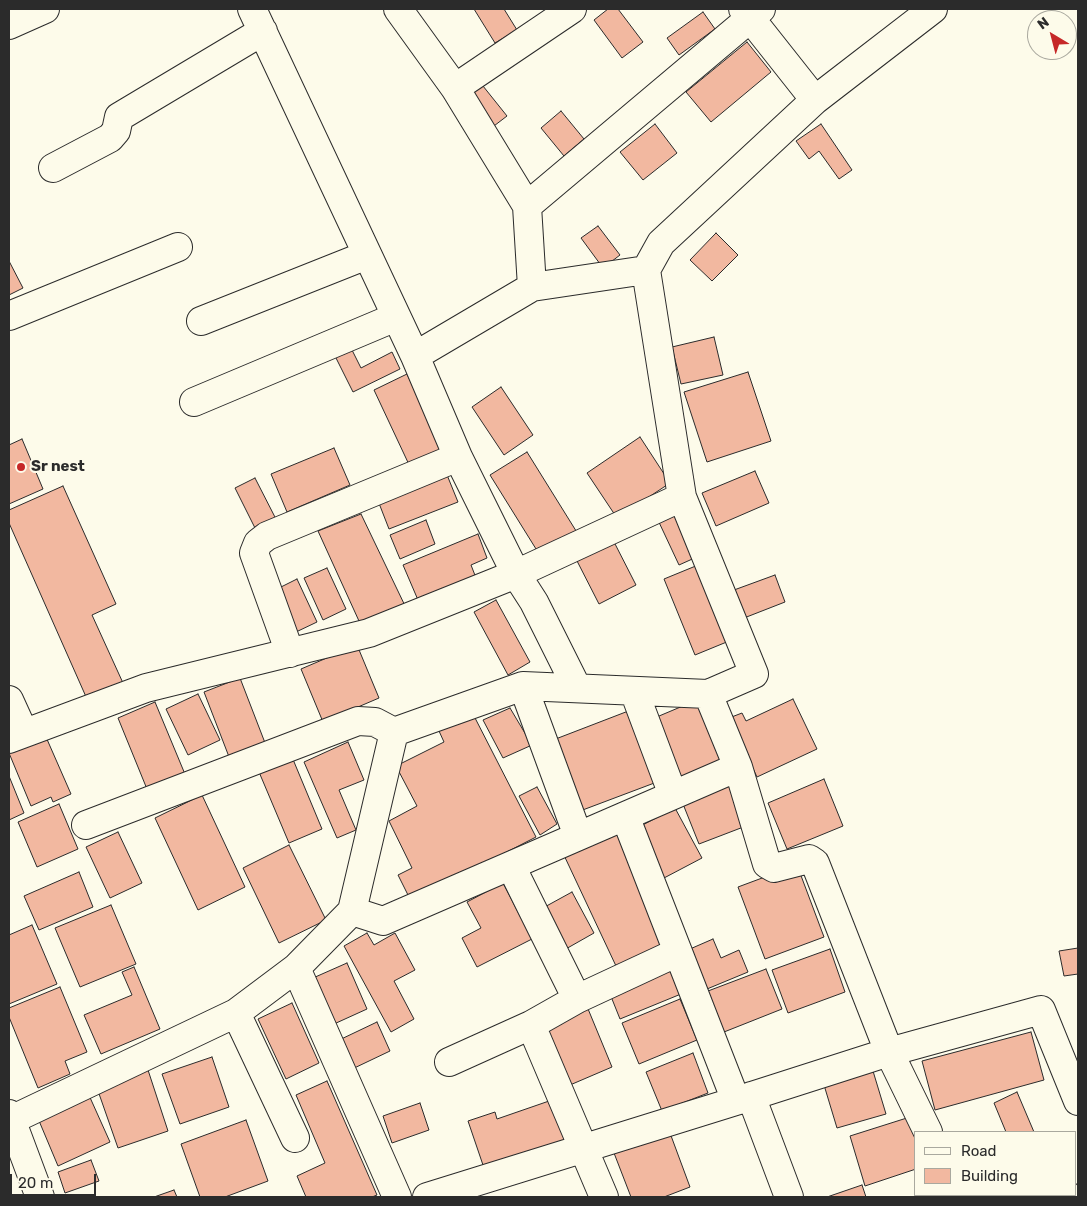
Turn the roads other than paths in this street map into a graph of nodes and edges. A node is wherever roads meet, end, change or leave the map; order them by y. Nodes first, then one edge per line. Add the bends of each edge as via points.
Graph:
1 (45, 9) edge
2 (398, 9) edge
3 (572, 9) edge
4 (933, 9) edge
5 (751, 12) edge
6 (257, 20) edge
7 (9, 24) edge
8 (455, 88) junction
9 (815, 100) junction
10 (53, 168) dead end
11 (527, 206) junction
12 (178, 246) dead end
13 (367, 254) junction
14 (646, 270) junction
15 (532, 287) junction
16 (9, 316) edge
17 (396, 317) junction
18 (201, 321) dead end
19 (415, 356) junction
20 (194, 402) dead end
21 (458, 457) junction
22 (682, 497) junction
23 (516, 574) junction
24 (290, 652) junction
25 (522, 686) junction
26 (577, 688) junction
27 (634, 691) junction
28 (708, 694) junction
29 (9, 700) edge
30 (394, 732) junction
31 (16, 736) edge
32 (738, 767) junction
33 (673, 795) junction
34 (625, 816) junction
35 (86, 825) dead end
36 (578, 836) junction
37 (511, 866) junction
38 (352, 911) junction
39 (678, 952) junction
40 (296, 968) junction
41 (577, 999) junction
42 (236, 1013) junction
43 (531, 1025) junction
44 (889, 1052) junction
45 (449, 1062) dead end
46 (744, 1098) junction
47 (1078, 1101) edge
48 (10, 1118) edge
49 (928, 1131) edge
50 (295, 1138) dead end
51 (583, 1149) junction
52 (40, 1197) edge
53 (397, 1197) edge
54 (427, 1197) edge
55 (604, 1197) edge
56 (789, 1197) edge

1 - 7 street
2 - 8 street
3 - 8 street
4 - 9 street
5 - 9 street
5 - 11 street
6 - 10 street via 119,117 116,131 110,138
6 - 13 street
8 - 11 street
9 - 14 street via 661,243
11 - 15 street
12 - 16 street
13 - 17 street
13 - 18 street
14 - 15 street
14 - 22 street
15 - 19 street
17 - 19 street
17 - 20 street
19 - 21 street
21 - 23 street
21 - 24 street via 267,536 258,543 254,553
22 - 23 street
22 - 28 street via 754,674
23 - 24 street via 368,633
23 - 26 street
24 - 31 street via 146,688
25 - 26 street
25 - 30 street
25 - 36 street
26 - 27 street
27 - 28 street
27 - 33 street
28 - 32 street
29 - 31 street
30 - 35 street via 375,722 358,721
30 - 38 street
32 - 33 street
32 - 44 street via 767,864 774,868 809,858 815,863
33 - 34 street
34 - 36 street
34 - 39 street
36 - 37 street
37 - 38 street via 383,921
37 - 41 street
38 - 40 street
39 - 41 street
39 - 46 street
40 - 42 street
40 - 53 street
41 - 43 street
42 - 48 street
42 - 50 street
43 - 45 street
43 - 51 street
44 - 46 street
44 - 47 street via 1041,1010
44 - 49 street
46 - 51 street
46 - 56 street
48 - 52 street
51 - 54 street
51 - 55 street

